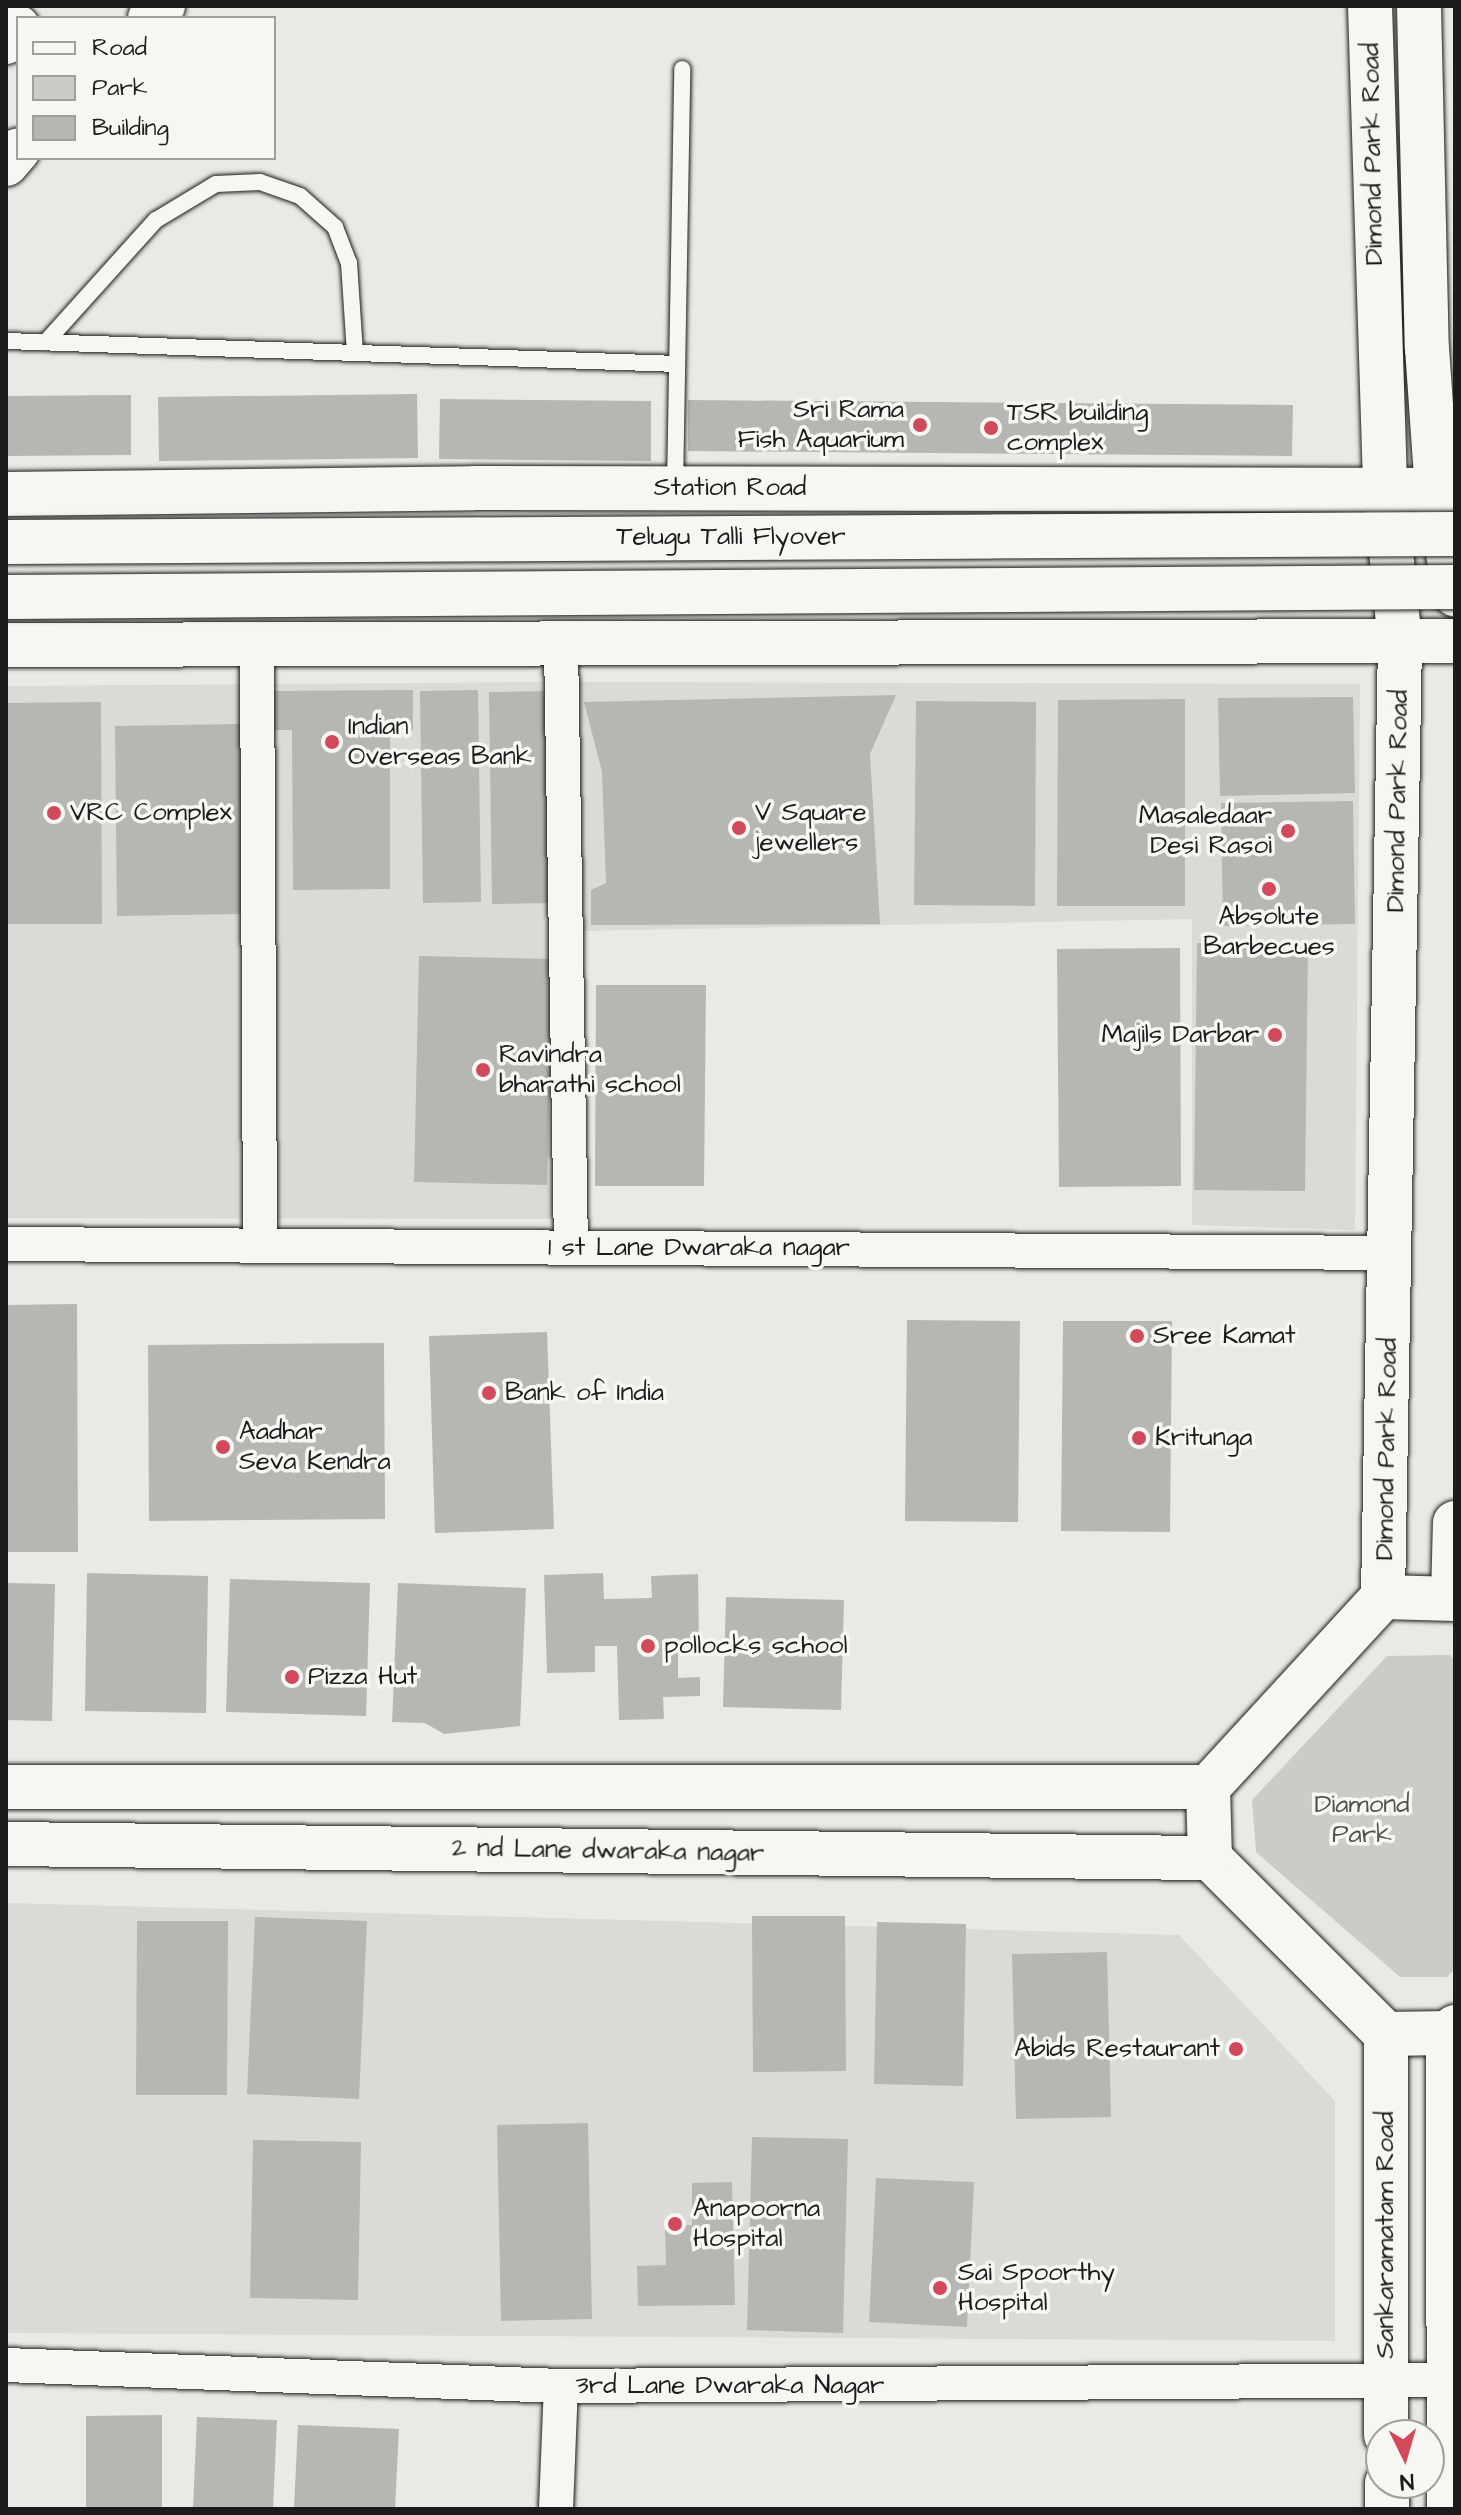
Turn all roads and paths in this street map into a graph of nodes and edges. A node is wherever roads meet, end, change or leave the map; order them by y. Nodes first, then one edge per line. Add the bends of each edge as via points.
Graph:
1 (1370, 6) edge
2 (1419, 6) edge
3 (682, 69) dead end
4 (6, 341) edge
5 (46, 342) junction
6 (355, 353) junction
7 (677, 364) junction
8 (675, 488) junction
9 (1385, 490) junction
10 (1446, 490) edge
11 (6, 494) edge
12 (1455, 534) edge
13 (6, 542) edge
14 (1455, 587) edge
15 (1455, 594) edge
16 (6, 597) edge
17 (1455, 641) edge
18 (1400, 642) junction
19 (6, 645) edge
20 (561, 645) junction
21 (257, 647) junction
22 (6, 1244) edge
23 (260, 1246) junction
24 (571, 1248) junction
25 (1392, 1253) junction
26 (1455, 1523) edge
27 (1383, 1597) junction
28 (1454, 1598) edge
29 (6, 1787) edge
30 (1208, 1787) junction
31 (6, 1844) edge
32 (1210, 1858) junction
33 (1452, 2030) edge
34 (1386, 2034) junction
35 (6, 2365) edge
36 (1386, 2380) junction
37 (1452, 2380) edge
38 (561, 2386) junction
39 (1386, 2419) edge
40 (556, 2509) edge
41 (1449, 2509) edge

1 - 9 main road, Dimond Park Road
2 - 10 main road, Dimond Park Road
3 - 7 lane
4 - 5 lane
5 - 6 lane
5 - 6 lane via 156,220 216,184 260,182 300,196 335,227 349,263
6 - 7 lane
7 - 8 lane
8 - 9 main road, Station Road
8 - 11 main road, Station Road
9 - 10 main road, Station Road
9 - 18 main road, Dimond Park Road
10 - 15 main road, Dimond Park Road
12 - 13 main road, Telugu Talli Flyover, bridge
14 - 16 main road, Telugu Talli Flyover, bridge
17 - 18 main road
18 - 20 main road
18 - 25 main road, Dimond Park Road
19 - 21 main road
20 - 21 main road
20 - 24 street
21 - 23 street
22 - 23 street, 1 st Lane Dwaraka nagar
23 - 24 street, 1 st Lane Dwaraka nagar
24 - 25 street, 1 st Lane Dwaraka nagar
25 - 27 main road, Dimond Park Road
26 - 28 main road, Dimond Park Road
27 - 28 main road, Dimond Park Road
27 - 30 main road, Dimond Park Road
29 - 30 main road
30 - 32 main road
31 - 32 main road, 2 nd Lane dwaraka nagar
32 - 34 main road
33 - 34 main road
33 - 37 main road
34 - 36 main road, Sankaramatam Road
35 - 38 street, 3rd Lane Dwaraka Nagar
36 - 37 street, 3rd Lane Dwaraka Nagar
36 - 38 street, 3rd Lane Dwaraka Nagar
36 - 39 main road, Sankaramatam Road
37 - 41 main road
38 - 40 street

